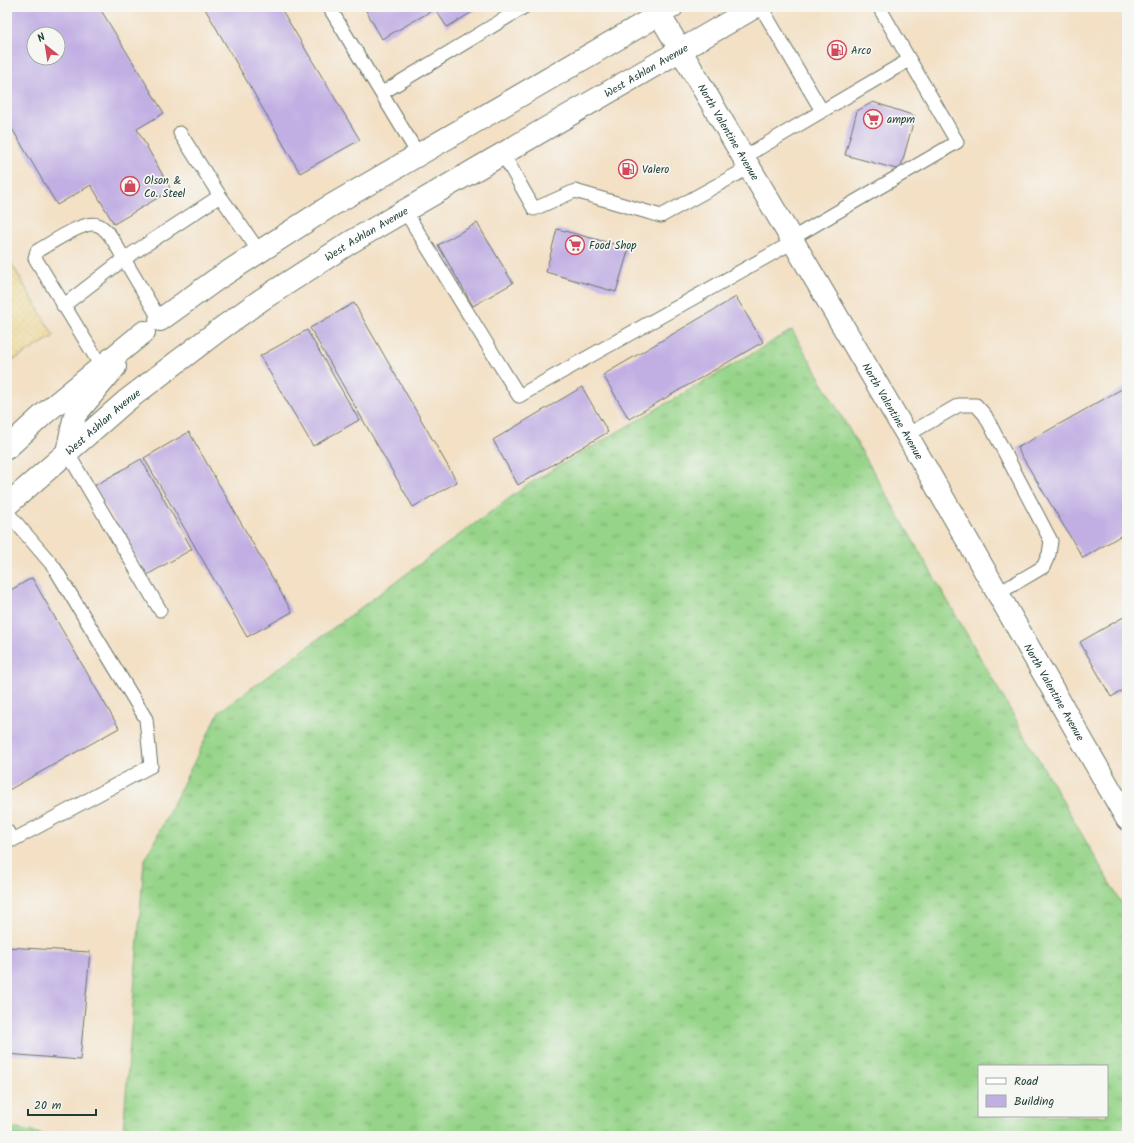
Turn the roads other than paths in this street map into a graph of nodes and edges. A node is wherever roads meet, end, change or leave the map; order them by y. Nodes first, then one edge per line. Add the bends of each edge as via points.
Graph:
1 (329, 7) edge
2 (524, 7) edge
3 (755, 7) edge
4 (761, 7) edge
5 (878, 7) edge
6 (662, 10) edge
7 (681, 51) junction
8 (910, 60) junction
9 (382, 93) junction
10 (822, 111) junction
11 (180, 133) dead end
12 (418, 154) junction
13 (503, 154) junction
14 (747, 162) junction
15 (220, 196) junction
16 (405, 211) junction
17 (792, 240) junction
18 (259, 251) junction
19 (124, 259) junction
20 (63, 306) junction
21 (152, 326) junction
22 (101, 366) junction
23 (908, 435) junction
24 (7, 448) edge
25 (67, 452) junction
26 (7, 505) edge
27 (7, 512) edge
28 (999, 593) junction
29 (160, 610) dead end
30 (1127, 819) edge
31 (7, 831) edge

1 - 9 lane
2 - 9 lane
3 - 7 main road, West Ashlan Avenue
4 - 10 lane
5 - 8 lane
6 - 7 main road, North Valentine Avenue
6 - 12 main road
7 - 13 main road, West Ashlan Avenue
7 - 14 main road, North Valentine Avenue
8 - 10 lane
8 - 17 lane via 957,142
9 - 12 lane
10 - 14 lane
11 - 15 lane
12 - 18 main road
13 - 14 lane via 534,209 575,191 661,216
13 - 16 main road, West Ashlan Avenue
14 - 17 main road, North Valentine Avenue
15 - 18 lane
15 - 19 lane
16 - 17 lane via 519,396
16 - 25 main road, West Ashlan Avenue via 308,269 219,330 126,401
17 - 23 main road, North Valentine Avenue
18 - 21 main road
19 - 20 lane
19 - 20 lane via 108,233 98,225 86,224 37,251 35,258
19 - 21 lane
20 - 22 lane
21 - 22 main road
21 - 25 main road via 75,416
22 - 24 main road via 44,413
23 - 28 main road, North Valentine Avenue
23 - 28 lane via 959,405 976,405 985,415 1051,541 1043,567
25 - 26 main road, West Ashlan Avenue
25 - 29 lane
27 - 31 lane via 54,567 146,719 151,766 13,840
28 - 30 main road, North Valentine Avenue

